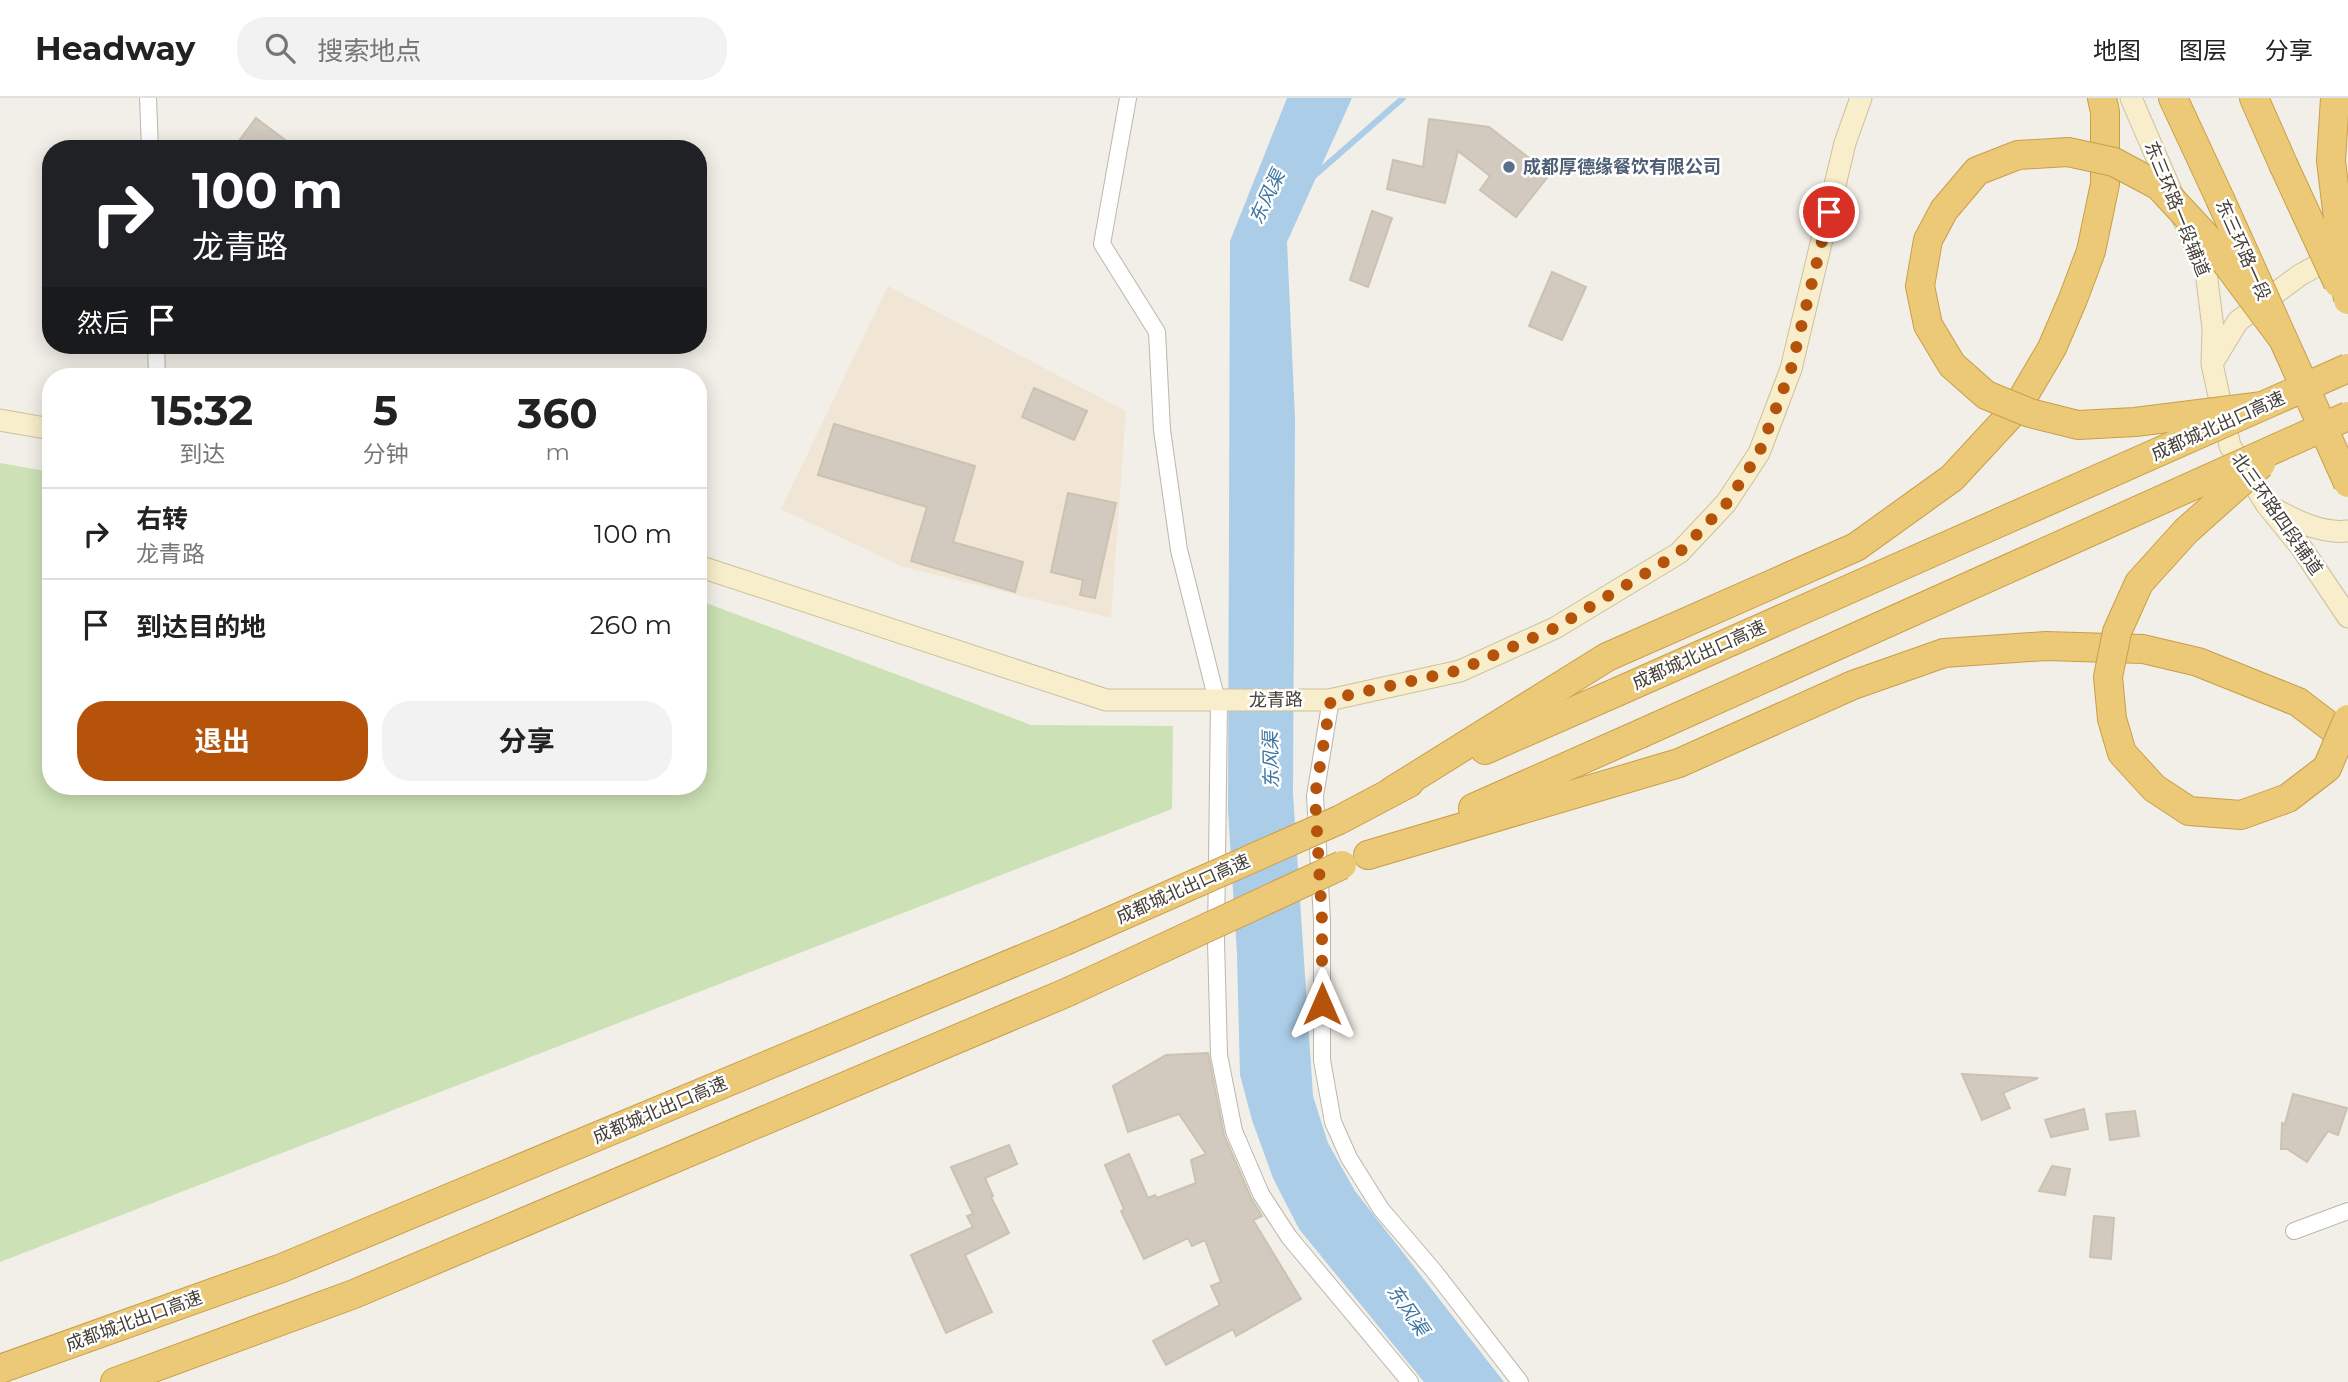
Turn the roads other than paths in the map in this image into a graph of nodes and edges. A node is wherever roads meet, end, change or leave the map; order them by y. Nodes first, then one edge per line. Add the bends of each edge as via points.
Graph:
1 (148, 98) edge
2 (1128, 98) edge
3 (1861, 98) edge
4 (2102, 98) edge
5 (2132, 98) edge
6 (2173, 98) edge
7 (2254, 98) edge
8 (2334, 98) edge
9 (2348, 114) edge
10 (150, 140) edge
11 (2348, 249) edge
12 (2348, 302) edge
13 (2283, 339) junction
14 (2213, 364) junction
15 (2348, 368) edge
16 (2263, 406) junction
17 (2348, 416) edge
18 (0, 420) edge
19 (42, 427) edge
20 (2230, 446) joint
21 (2282, 446) junction
22 (2348, 483) edge
23 (2266, 504) junction
24 (2348, 531) edge
25 (707, 569) edge
26 (2348, 617) edge
27 (1330, 700) junction
28 (1218, 701) junction
29 (2348, 719) edge
30 (2348, 740) edge
31 (1392, 791) junction
32 (1368, 855) junction
33 (2348, 1211) edge
34 (2294, 1231) dead end
35 (0, 1369) edge
36 (115, 1382) edge
37 (1410, 1382) edge
38 (1520, 1382) edge

1 - 10 street
2 - 28 street via 1102,244 1157,332 1162,430 1179,550
3 - 27 street, 龙青路 via 1845,143 1791,369 1759,453 1727,503 1679,553 1555,628 1460,670
4 - 31 highway via 2105,184 2091,251 2052,348 2016,409 1952,478 1856,547 1607,657
5 - 14 street, 东三环路一段辅道 via 2206,272
6 - 13 highway, 东三环路一段, bridge
7 - 12 highway, bridge
8 - 9 street
8 - 12 highway, bridge via 2331,161
11 - 14 street via 2300,275 2238,321
13 - 16 highway, bridge via 2209,240 2159,186 2114,162 2068,152 2018,155 1978,171 1944,210 1928,240 1920,286 1928,325 1952,365 1986,395 2078,425
13 - 22 highway, 东三环路一段, bridge
14 - 20 street, 东三环路一段辅道
15 - 16 highway, 成都城北出口高速, bridge
16 - 31 highway, 成都城北出口高速, bridge
17 - 21 highway, bridge
18 - 19 street
20 - 23 street, 北三环路四段辅道
21 - 29 highway, bridge via 2186,531 2139,583 2117,632 2108,677 2112,719 2122,753 2154,788 2189,811 2241,815 2288,798 2327,768
21 - 32 highway, bridge
23 - 24 street via 2295,520 2332,532
23 - 26 street, 北三环路四段辅道
25 - 28 street, 龙青路 via 1107,700
27 - 28 street, 龙青路
27 - 38 street via 1315,796 1322,920 1322,1060 1333,1122 1381,1209
28 - 37 street via 1219,1055 1234,1131 1261,1194 1289,1237
30 - 32 highway via 2298,702 2198,662 2143,649 2046,646 1944,653 1853,685 1679,762
31 - 35 highway, 成都城北出口高速, bridge via 1339,820 1065,941 282,1268
32 - 36 highway, bridge via 1068,992 354,1294
33 - 34 street

